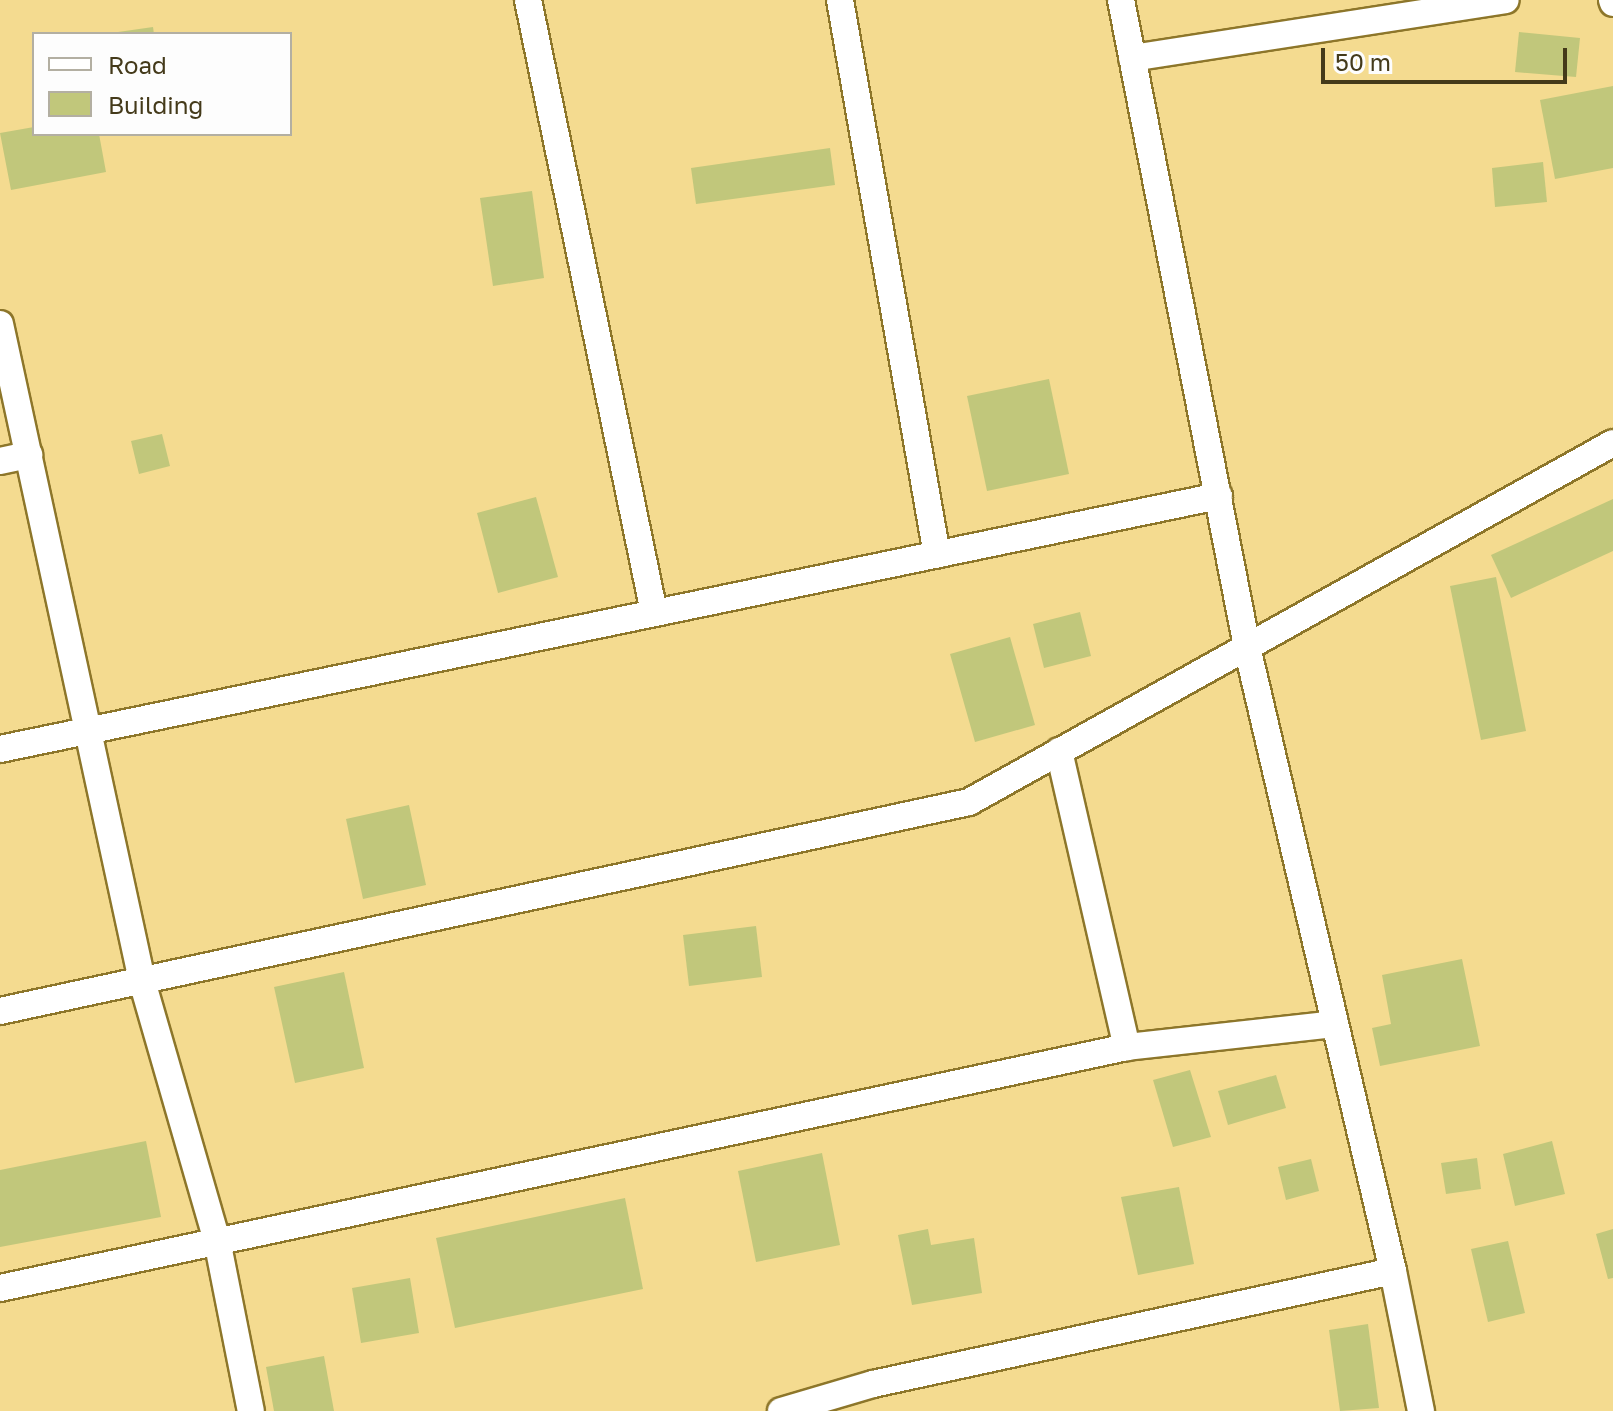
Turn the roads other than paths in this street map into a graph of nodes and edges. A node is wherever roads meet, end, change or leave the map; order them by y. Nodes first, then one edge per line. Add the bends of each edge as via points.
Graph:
1 (528, 0) edge
2 (840, 0) edge
3 (1121, 0) edge
4 (1506, 0) edge
5 (1373, 10) edge
6 (1132, 58) junction
7 (0, 324) edge
8 (1613, 443) edge
9 (29, 455) junction
10 (0, 461) edge
11 (1219, 496) junction
12 (937, 555) junction
13 (654, 613) junction
14 (1247, 647) junction
15 (88, 730) junction
16 (0, 749) edge
17 (1059, 751) junction
18 (142, 981) junction
19 (0, 1011) edge
20 (1335, 1024) junction
21 (1127, 1047) junction
22 (217, 1240) junction
23 (1393, 1271) junction
24 (0, 1288) edge
25 (251, 1411) edge
26 (781, 1411) edge
27 (1421, 1411) edge

1 - 13 street
2 - 12 street
3 - 6 street
4 - 5 street
5 - 6 street
6 - 11 street
7 - 9 street
8 - 14 street
9 - 10 street
9 - 15 street
11 - 12 street
11 - 14 street
12 - 13 street
13 - 15 street
14 - 17 street
14 - 20 street
15 - 16 street
15 - 18 street
17 - 18 street via 969,802
17 - 21 street
18 - 19 street
18 - 22 street
20 - 21 street
20 - 23 street
21 - 22 street
22 - 24 street
22 - 25 street
23 - 26 street via 873,1384
23 - 27 street

